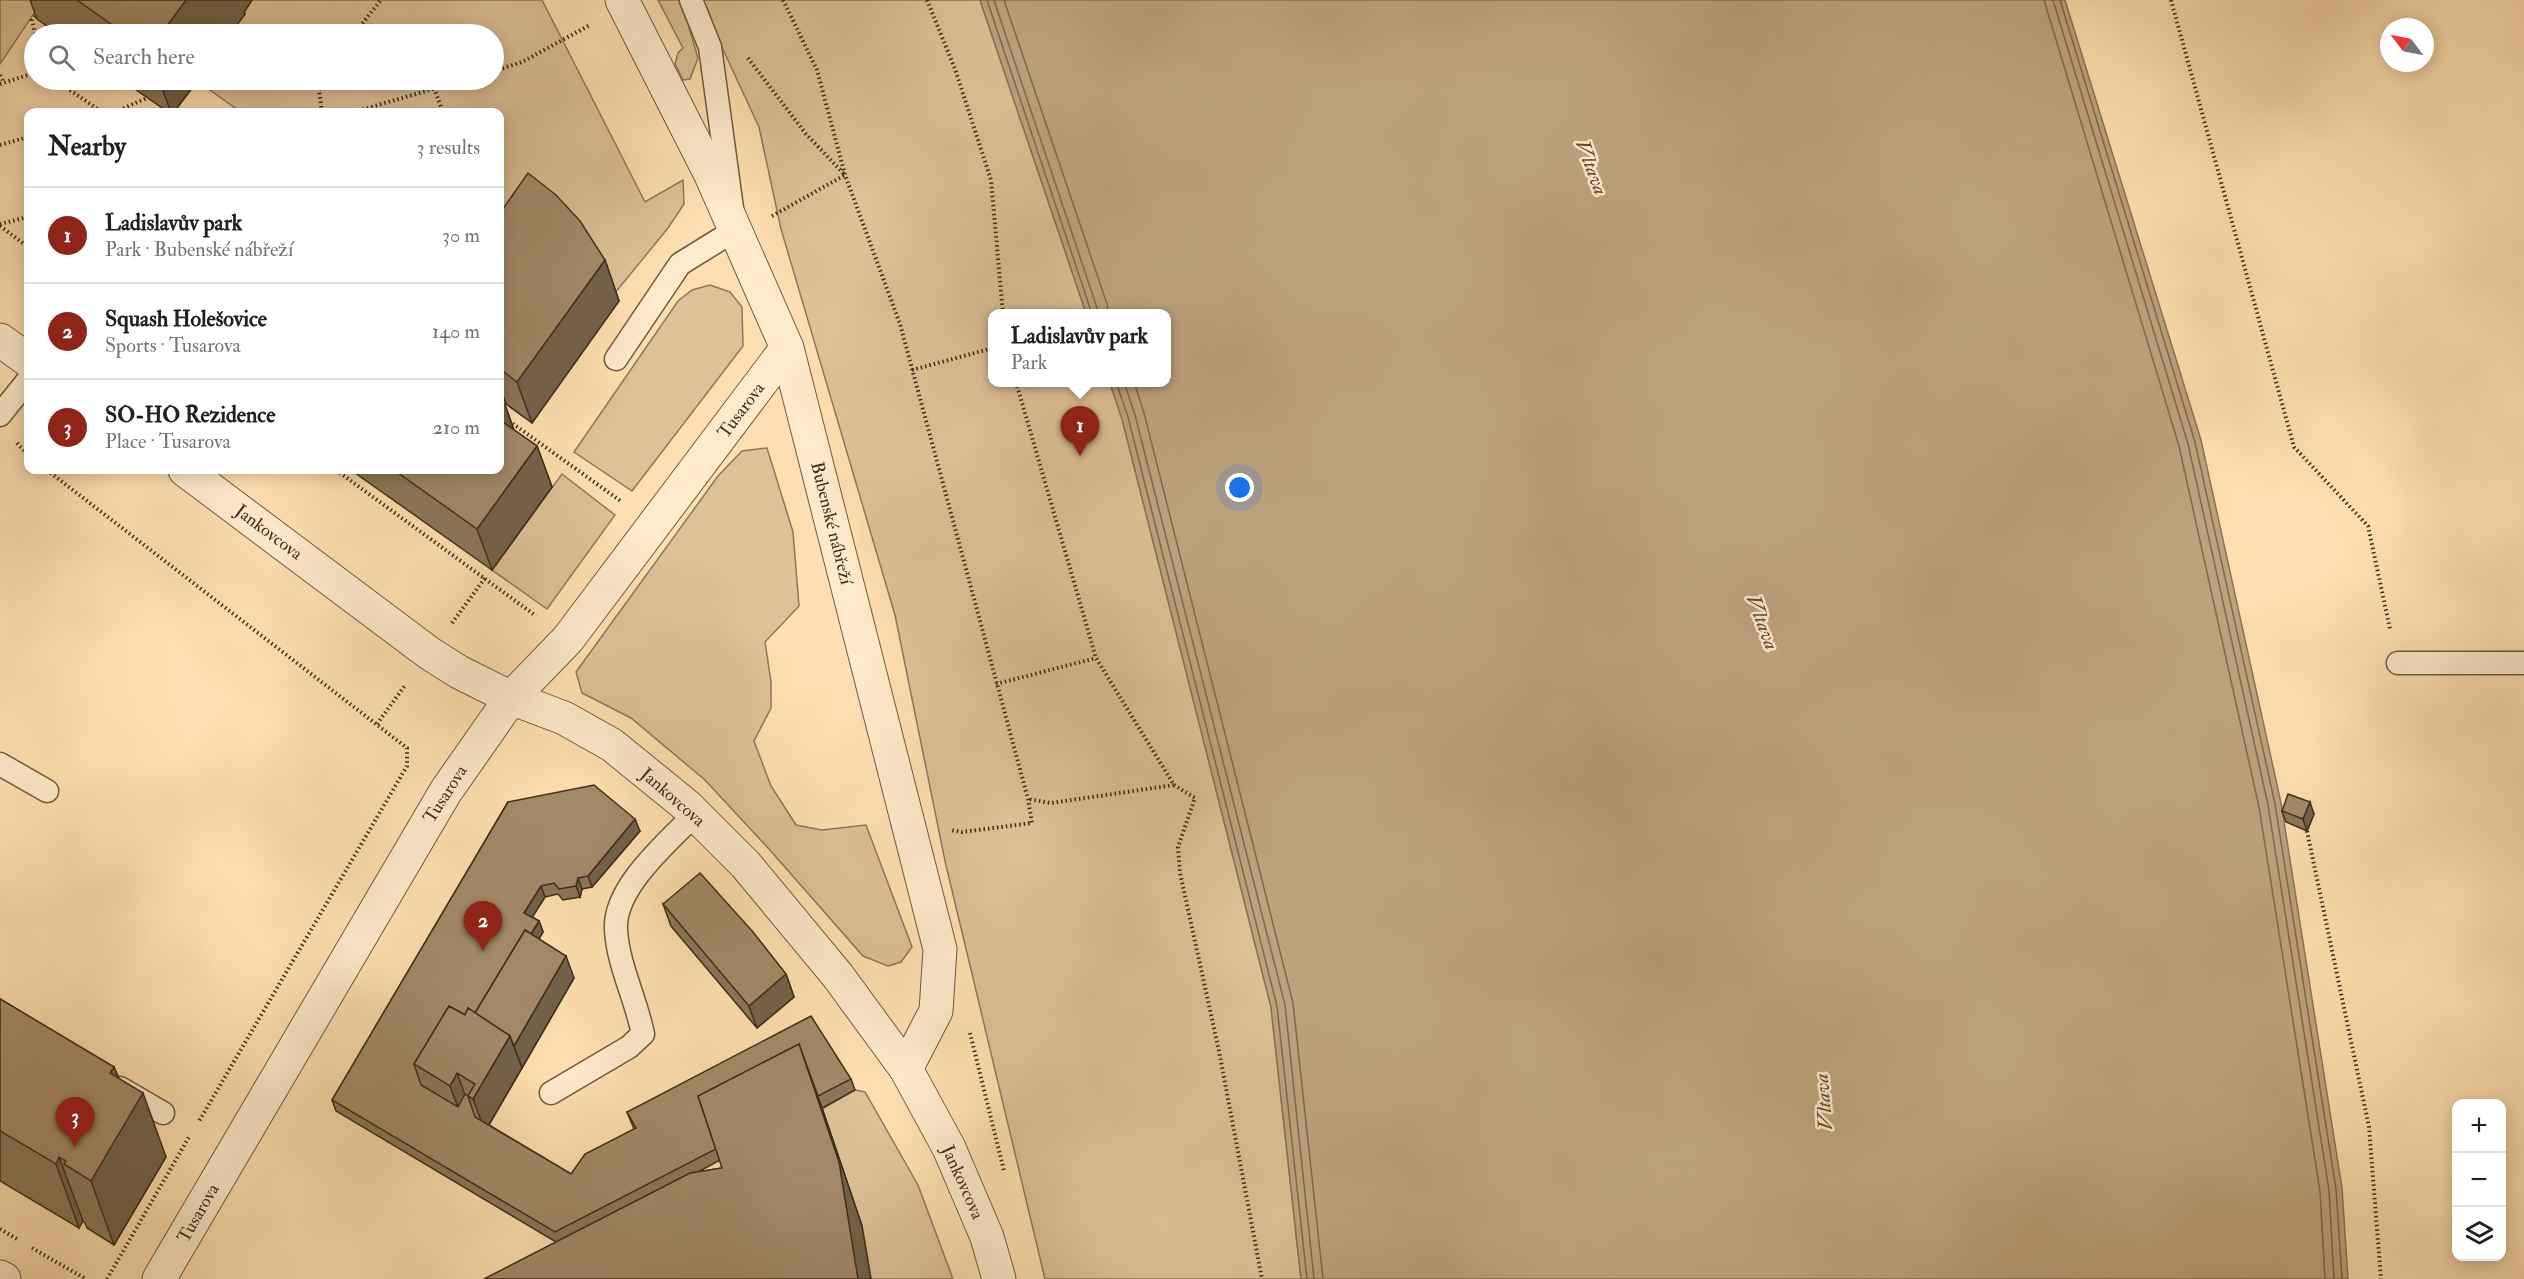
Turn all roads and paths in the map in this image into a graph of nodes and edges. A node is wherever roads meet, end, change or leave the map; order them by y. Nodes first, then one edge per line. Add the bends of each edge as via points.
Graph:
1 (381, 0) edge
2 (783, 0) edge
3 (927, 0) edge
4 (2171, 0) edge
5 (624, 3) edge
6 (42, 7) dead end
7 (695, 9) edge
8 (33, 24) edge
9 (362, 24) edge
10 (504, 68) edge
11 (0, 75) edge
12 (24, 76) edge
13 (2, 84) edge
14 (70, 90) edge
15 (319, 90) edge
16 (427, 90) edge
17 (435, 90) edge
18 (147, 98) dead end
19 (96, 108) edge
20 (124, 108) edge
21 (321, 108) edge
22 (367, 108) edge
23 (442, 108) edge
24 (24, 138) edge
25 (0, 145) edge
26 (845, 175) junction
27 (24, 218) edge
28 (0, 225) edge
29 (750, 225) junction
30 (24, 244) edge
31 (1003, 309) edge
32 (0, 339) edge
33 (787, 348) junction
34 (988, 349) edge
35 (24, 357) edge
36 (616, 358) dead end
37 (912, 370) junction
38 (24, 385) edge
39 (1017, 387) edge
40 (0, 415) edge
41 (508, 420) dead end
42 (52, 474) edge
43 (190, 474) edge
44 (341, 474) edge
45 (605, 489) dead end
46 (568, 639) junction
47 (1096, 658) junction
48 (2398, 663) joint
49 (2524, 663) edge
50 (996, 684) junction
51 (511, 698) junction
52 (0, 764) edge
53 (1174, 785) junction
54 (47, 791) dead end
55 (1028, 799) junction
56 (694, 814) junction
57 (944, 829) dead end
58 (2307, 831) dead end
59 (906, 1069) junction
60 (102, 1077) edge
61 (551, 1093) dead end
62 (163, 1113) dead end
63 (197, 1125) dead end
64 (191, 1135) dead end
65 (0, 1229) edge
66 (19, 1240) dead end
67 (28, 1246) dead end
68 (0, 1277) edge
69 (4, 1279) edge
70 (86, 1279) edge
71 (106, 1279) edge
72 (159, 1279) edge
73 (999, 1279) edge
74 (1262, 1279) edge
75 (2381, 1279) edge

1 - 9 path
2 - 26 path via 817,70
3 - 31 path via 955,69 991,180
4 - 48 path via 2294,447 2368,526
5 - 10 path via 522,62
5 - 29 street, Bubenské nábřeží via 711,175
6 - 8 path
7 - 26 path via 734,40 806,135
7 - 29 lane via 710,47
11 - 13 path
12 - 13 path
14 - 19 path
15 - 21 path
16 - 22 path
17 - 23 path
18 - 20 path
24 - 25 path
26 - 29 path
26 - 37 path via 900,324
27 - 28 path
28 - 30 path
29 - 33 street, Bubenské nábřeží
29 - 36 lane via 680,264
32 - 35 street
33 - 46 street, Tusarova
33 - 59 street, Bubenské nábřeží via 940,949 936,1011
34 - 37 path
37 - 50 path
38 - 40 lane
39 - 47 path
41 - 45 path
42 - 63 path via 407,748 407,766
43 - 51 street, Jankovcova via 429,653
44 - 46 path
46 - 51 street, Tusarova
47 - 50 path
47 - 53 path
48 - 49 lane
50 - 55 path
51 - 56 street, Jankovcova via 564,718 612,745
51 - 72 street, Tusarova via 446,791
52 - 54 lane
53 - 55 path via 1051,803
53 - 74 path via 1195,798 1178,847 1180,873
55 - 57 path via 1032,823 962,832
56 - 59 street, Jankovcova via 746,865 838,976
56 - 61 lane via 633,882 617,910 621,958 643,1034 629,1047
58 - 75 path via 2369,1127
59 - 73 street, Jankovcova via 949,1148 987,1236
60 - 62 lane
64 - 71 path
65 - 66 path
67 - 70 path
68 - 69 street

